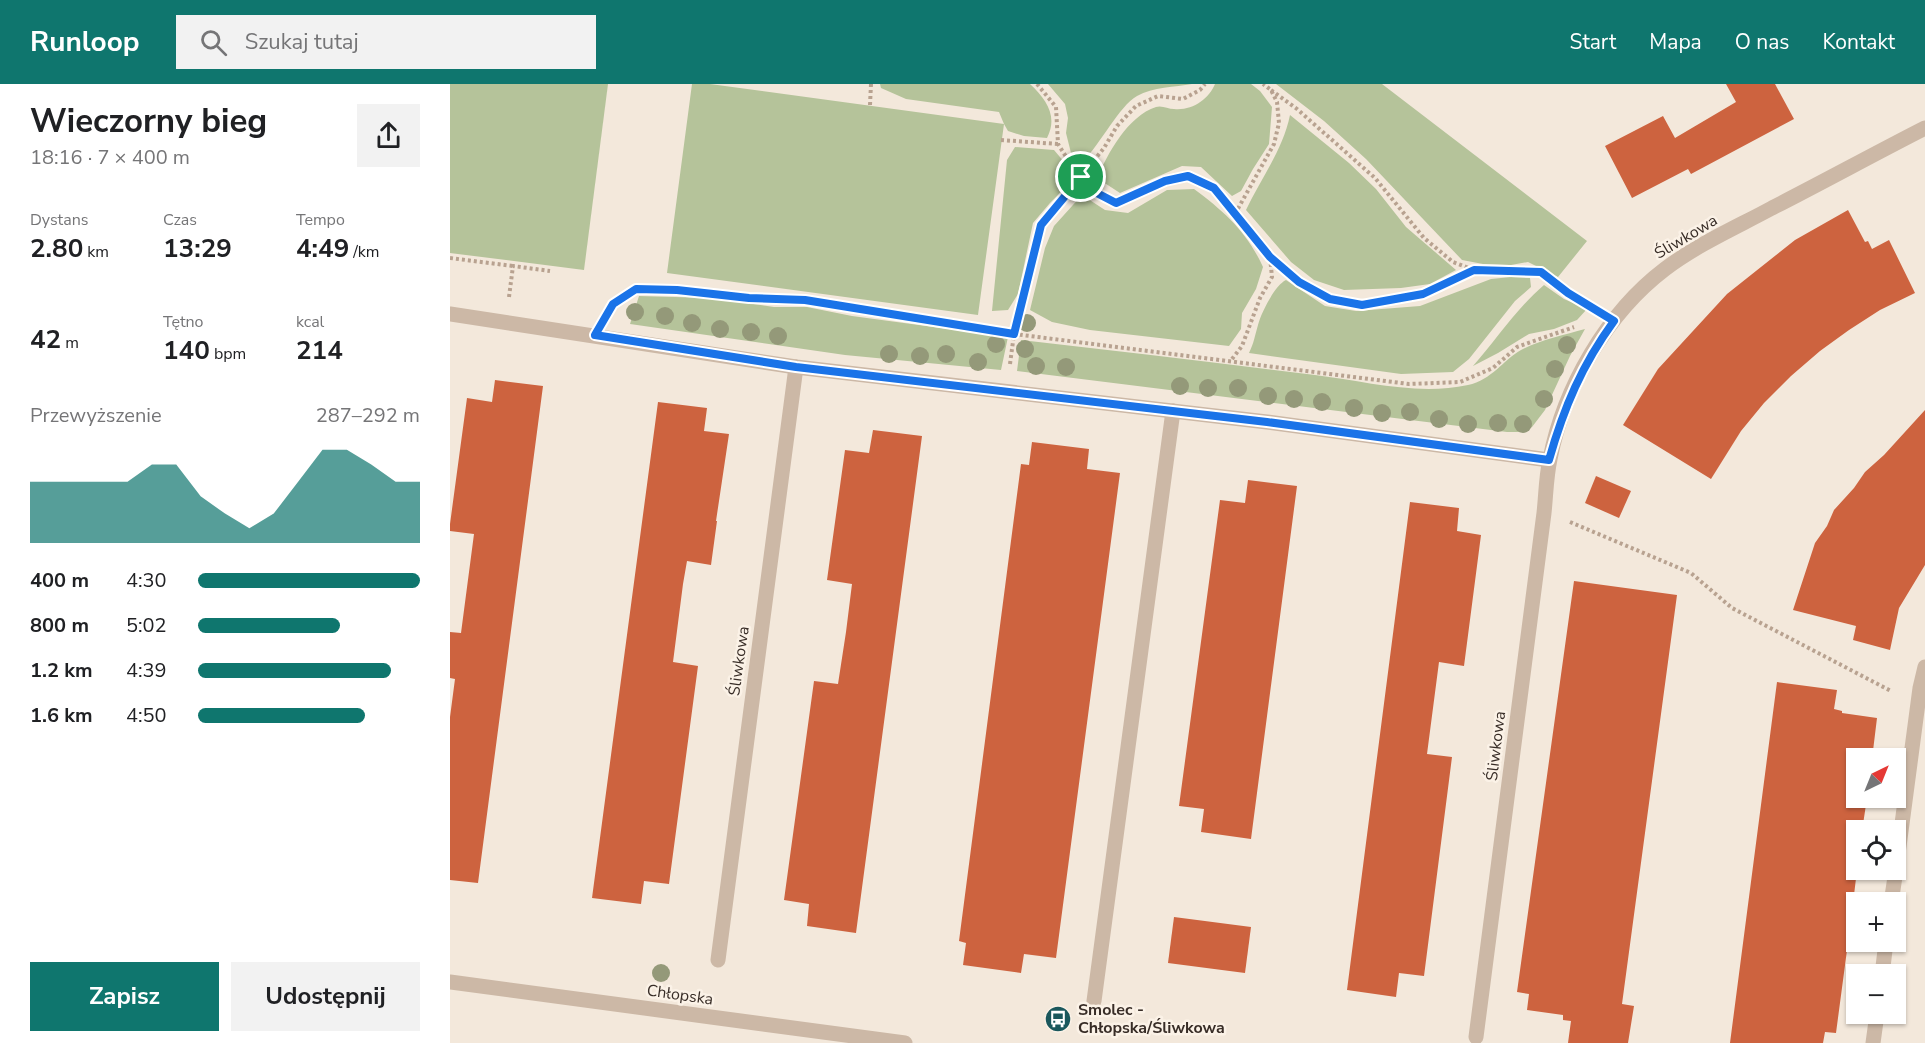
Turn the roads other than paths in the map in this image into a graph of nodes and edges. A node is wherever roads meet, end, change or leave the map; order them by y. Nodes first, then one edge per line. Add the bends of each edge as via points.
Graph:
1 (1925, 128) edge
2 (450, 314) edge
3 (796, 367) junction
4 (1173, 411) junction
5 (1549, 460) junction
6 (1925, 667) edge
7 (1902, 820) edge
8 (718, 960) dead end
9 (450, 982) edge
10 (1094, 1001) dead end
11 (1876, 1024) edge
12 (1476, 1037) dead end
13 (905, 1043) edge
14 (1873, 1043) edge

1 - 5 street, Śliwkowa via 1712,240 1647,284 1614,321 1586,364 1568,399
2 - 3 street
3 - 4 street
3 - 8 street, Śliwkowa
4 - 5 street
4 - 10 street
5 - 12 street, Śliwkowa
6 - 7 street
9 - 13 street, Chłopska
11 - 14 street

